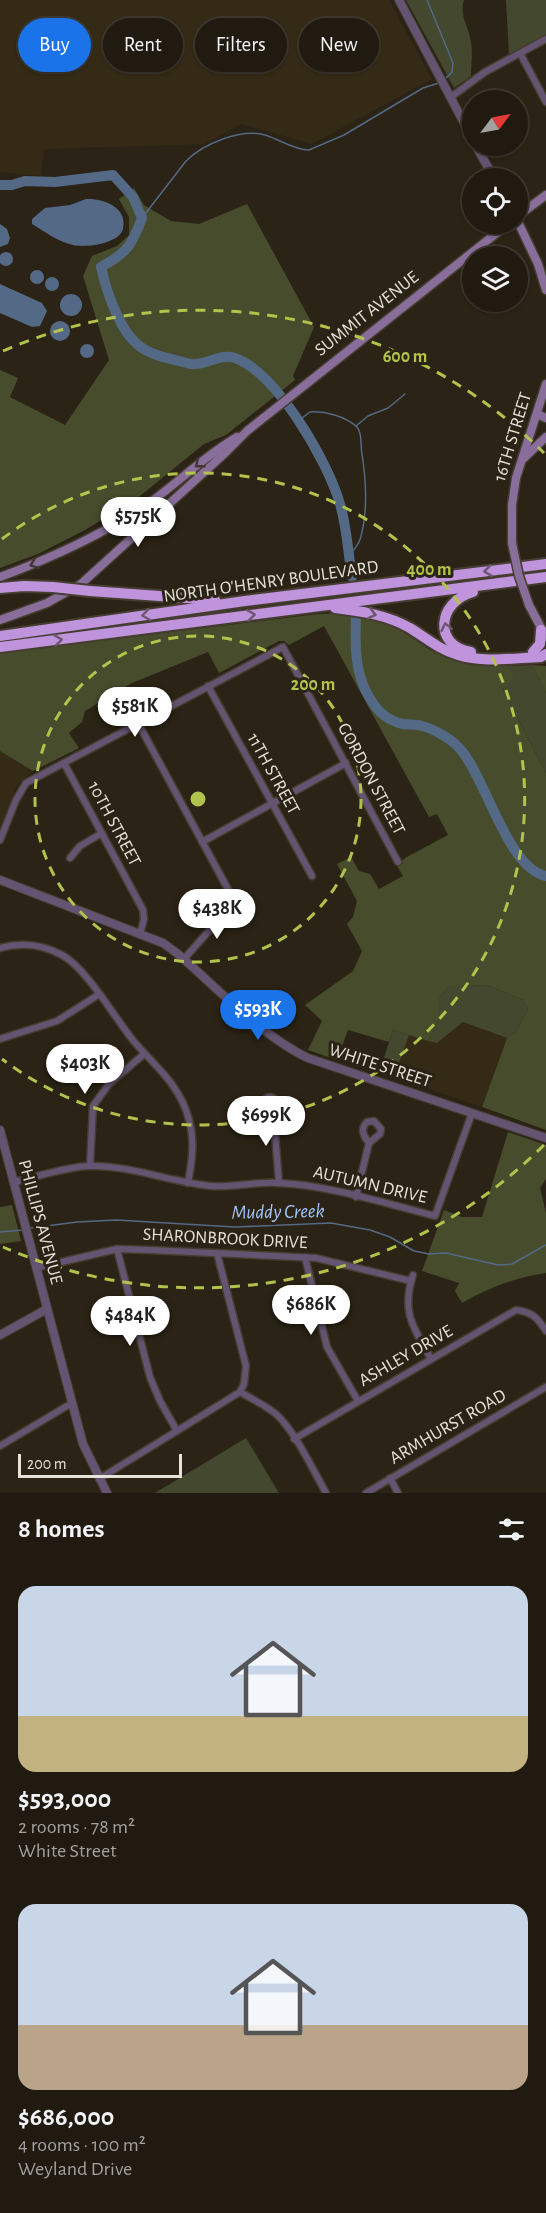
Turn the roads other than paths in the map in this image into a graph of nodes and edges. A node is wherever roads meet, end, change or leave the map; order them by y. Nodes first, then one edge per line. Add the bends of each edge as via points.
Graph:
1 (399, 0) edge
2 (546, 39) edge
3 (520, 53) junction
4 (449, 93) junction
5 (546, 102) edge
6 (462, 118) edge
7 (546, 195) edge
8 (528, 208) edge
9 (495, 234) edge
10 (524, 234) edge
11 (546, 290) edge
12 (546, 384) edge
13 (537, 414) junction
14 (546, 418) edge
15 (247, 430) junction
16 (546, 438) edge
17 (521, 460) junction
18 (546, 564) edge
19 (0, 577) edge
20 (546, 577) edge
21 (510, 583) junction
22 (0, 588) edge
23 (245, 601) junction
24 (314, 607) junction
25 (34, 608) junction
26 (0, 614) edge
27 (0, 620) edge
28 (544, 633) edge
29 (0, 636) edge
30 (0, 647) edge
31 (546, 652) edge
32 (529, 655) junction
33 (546, 660) edge
34 (208, 686) junction
35 (138, 723) junction
36 (64, 762) junction
37 (345, 763) junction
38 (271, 803) junction
39 (102, 833) junction
40 (0, 840) edge
41 (202, 842) junction
42 (70, 858) dead end
43 (398, 862) dead end
44 (312, 876) dead end
45 (0, 880) edge
46 (240, 910) junction
47 (243, 917) dead end
48 (140, 934) junction
49 (0, 948) edge
50 (184, 959) junction
51 (98, 994) junction
52 (0, 1039) edge
53 (144, 1054) junction
54 (273, 1109) dead end
55 (472, 1113) junction
56 (0, 1132) edge
57 (546, 1138) edge
58 (369, 1143) dead end
59 (90, 1166) junction
60 (14, 1182) junction
61 (279, 1182) junction
62 (188, 1183) junction
63 (356, 1197) junction
64 (117, 1249) junction
65 (217, 1253) junction
66 (305, 1257) junction
67 (36, 1268) junction
68 (47, 1309) junction
69 (546, 1331) edge
70 (0, 1335) edge
71 (431, 1359) junction
72 (546, 1387) edge
73 (240, 1392) junction
74 (358, 1401) junction
75 (72, 1403) junction
76 (177, 1431) junction
77 (294, 1439) junction
78 (0, 1446) edge
79 (390, 1478) junction
80 (99, 1479) junction
81 (107, 1493) edge
82 (326, 1493) edge
83 (366, 1493) edge
84 (398, 1493) edge

1 - 4 street
2 - 3 street
3 - 4 street
3 - 5 street
4 - 6 street
7 - 8 main road
9 - 15 main road, SUMMIT AVENUE
10 - 11 main road
12 - 13 main road, 16TH STREET
13 - 14 main road
13 - 17 main road, 16TH STREET
15 -> 19 main road, SUMMIT AVENUE via 119,523 74,547
15 - 25 main road, SUMMIT AVENUE via 81,584
16 - 17 main road
17 - 28 main road, 16TH STREET, bridge via 513,491 512,543 529,605
18 -> 23 highway, NORTH O'HENRY BOULEVARD
20 - 21 highway, NORTH O'HENRY BOULEVARD
21 - 24 highway, NORTH O'HENRY BOULEVARD
32 -> 21 highway via 459,649 446,633 444,618 454,600
22 - 23 highway, bridge via 53,587 188,600
23 -> 29 highway, NORTH O'HENRY BOULEVARD
30 -> 24 highway, NORTH O'HENRY BOULEVARD
24 -> 32 highway via 358,610 390,618 460,656 481,660
25 - 26 main road
25 - 27 main road, SUMMIT AVENUE
28 - 32 highway
31 - 32 highway
32 - 33 highway
34 - 35 street
34 - 37 street, GORDON STREET via 283,646
34 - 38 street, 11TH STREET
35 - 36 street
35 - 41 street
36 - 39 street, 10TH STREET
36 - 40 street via 21,789
37 - 38 street
37 - 43 street, GORDON STREET
38 - 41 street
38 - 44 street, 11TH STREET
39 - 42 street via 80,846
39 - 48 street, 10TH STREET via 145,915
41 - 46 street
45 - 48 street, WHITE STREET
46 - 47 street
46 - 50 street via 215,924
48 - 50 street, WHITE STREET via 163,943
49 - 51 street via 25,944 46,947 64,956
50 - 55 street, WHITE STREET via 292,1051
51 - 52 street via 57,1021
51 - 53 street
53 - 59 street via 110,1084 93,1106
53 - 62 street via 170,1082 189,1119 193,1152
54 - 61 street
55 - 57 street, WHITE STREET
55 - 63 street, AUTUMN DRIVE via 435,1216
56 - 60 street, PHILLIPS AVENUE
58 - 63 street
59 - 60 street, AUTUMN DRIVE
59 - 62 street, AUTUMN DRIVE
60 - 67 street, PHILLIPS AVENUE
61 - 62 street, AUTUMN DRIVE via 231,1187
61 - 63 street, AUTUMN DRIVE
64 - 65 street, SHARONBROOK DRIVE
64 - 67 street, SHARONBROOK DRIVE
64 - 76 street via 150,1377
65 - 66 street, SHARONBROOK DRIVE
65 - 73 street via 246,1366
66 - 71 street, SHARONBROOK DRIVE via 412,1278 407,1313
66 - 74 street via 327,1347
67 - 68 street, PHILLIPS AVENUE
68 - 70 street
68 - 75 street, PHILLIPS AVENUE
69 - 71 street, ASHLEY DRIVE via 535,1315 516,1310
71 - 74 street, ASHLEY DRIVE
72 - 79 street, ARMHURST ROAD
73 - 76 street
73 - 77 street via 278,1416
74 - 77 street, ASHLEY DRIVE
75 - 78 street
75 - 80 street, PHILLIPS AVENUE
76 - 80 street
77 - 82 street
79 - 83 street, ARMHURST ROAD
79 - 84 street
80 - 81 street, PHILLIPS AVENUE

